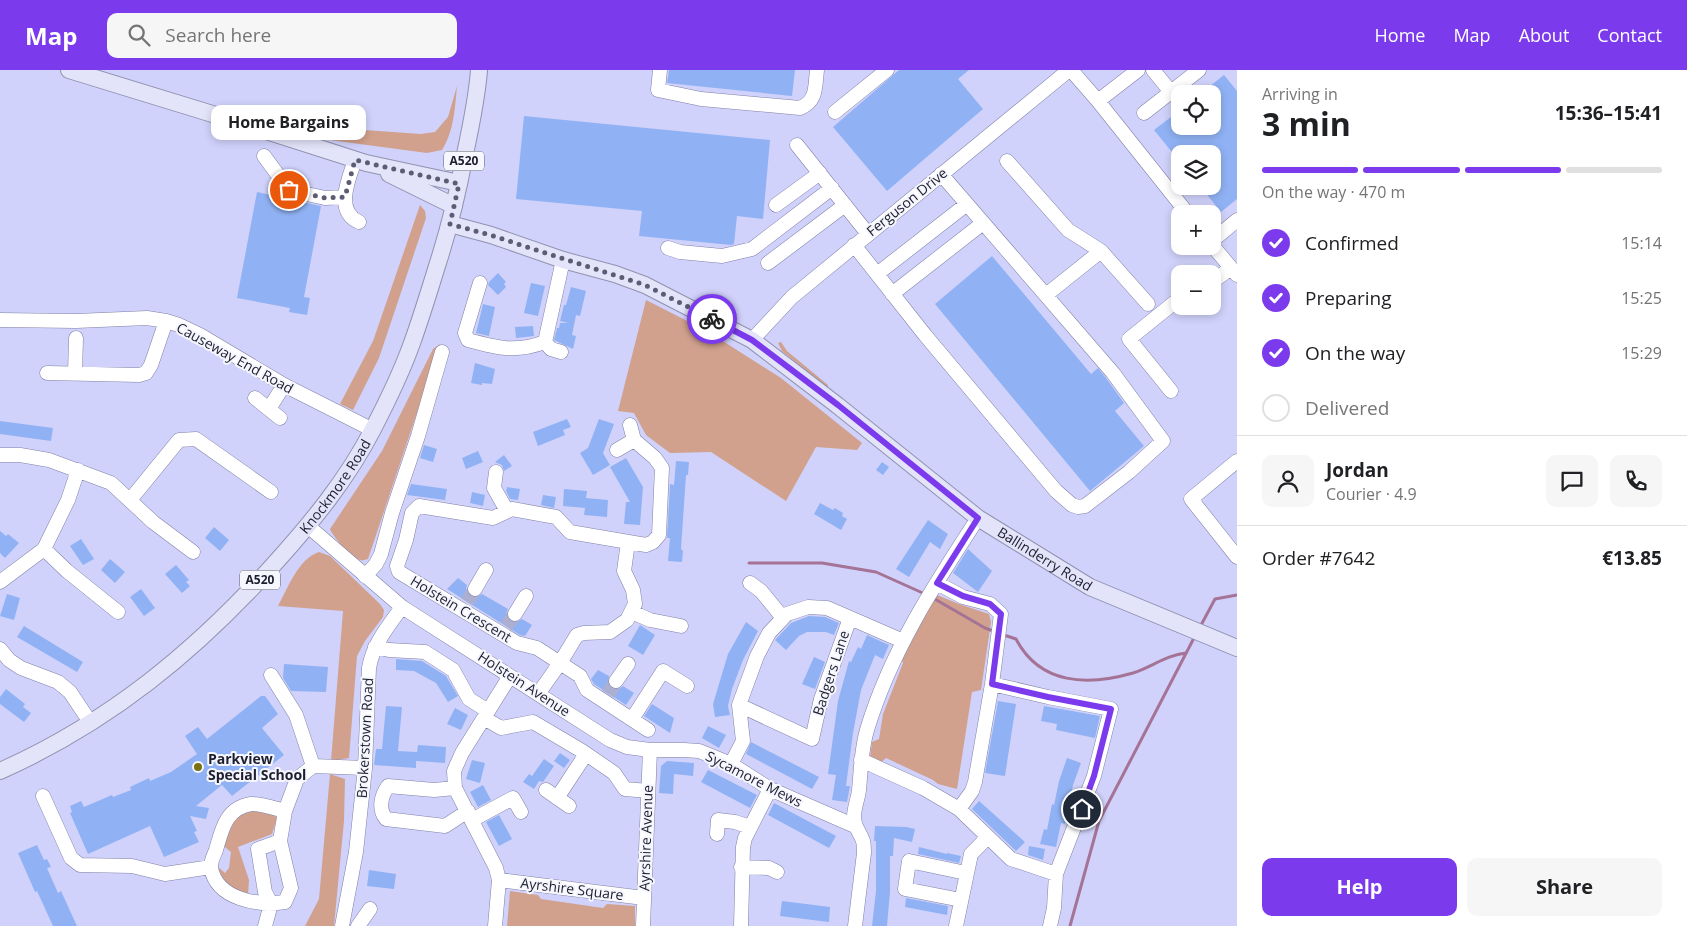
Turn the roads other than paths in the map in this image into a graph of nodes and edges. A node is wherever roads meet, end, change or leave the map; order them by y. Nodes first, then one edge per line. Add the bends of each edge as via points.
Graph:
1 (69, 70) edge
2 (479, 70) edge
3 (660, 70) edge
4 (817, 70) edge
5 (887, 70) edge
6 (1070, 70) edge
7 (1138, 70) edge
8 (1153, 70) edge
9 (1199, 70) edge
10 (1180, 85) edge
11 (1171, 92) joint
12 (1098, 101) junction
13 (835, 112) dead end
14 (1144, 113) dead end
15 (797, 145) dead end
16 (264, 156) dead end
17 (361, 161) junction
18 (1007, 161) dead end
19 (820, 173) junction
20 (941, 174) junction
21 (459, 184) junction
22 (832, 188) junction
23 (345, 197) junction
24 (967, 204) junction
25 (776, 205) dead end
26 (845, 205) junction
27 (1181, 205) edge
28 (454, 206) junction
29 (1237, 220) edge
30 (359, 222) dead end
31 (983, 223) junction
32 (450, 224) junction
33 (1221, 233) edge
34 (868, 234) junction
35 (854, 245) junction
36 (668, 248) dead end
37 (1101, 251) junction
38 (1220, 255) edge
39 (563, 260) junction
40 (768, 263) dead end
41 (1234, 272) edge
42 (877, 274) junction
43 (1221, 278) edge
44 (480, 292) dead end
45 (892, 294) junction
46 (1046, 295) junction
47 (1148, 304) dead end
48 (1171, 305) edge
49 (0, 320) edge
50 (166, 321) junction
51 (76, 338) dead end
52 (752, 340) junction
53 (545, 342) junction
54 (442, 352) dead end
55 (561, 352) dead end
56 (47, 373) dead end
57 (75, 374) junction
58 (284, 385) junction
59 (1172, 391) dead end
60 (256, 398) dead end
61 (269, 409) junction
62 (280, 418) dead end
63 (630, 425) dead end
64 (372, 430) junction
65 (634, 440) junction
66 (617, 450) dead end
67 (0, 454) edge
68 (1237, 462) edge
69 (78, 470) junction
70 (496, 472) dead end
71 (271, 492) dead end
72 (130, 500) junction
73 (506, 511) junction
74 (978, 518) junction
75 (308, 526) junction
76 (628, 542) junction
77 (44, 549) junction
78 (192, 552) dead end
79 (1237, 557) edge
80 (486, 570) dead end
81 (365, 576) junction
82 (0, 582) edge
83 (750, 583) dead end
84 (934, 586) junction
85 (475, 589) tunnel mouth
86 (526, 596) dead end
87 (402, 607) junction
88 (118, 612) dead end
89 (632, 612) junction
90 (515, 614) tunnel mouth
91 (783, 618) junction
92 (850, 618) junction
93 (681, 626) dead end
94 (903, 641) junction
95 (375, 647) junction
96 (1237, 648) edge
97 (0, 649) edge
98 (560, 663) junction
99 (628, 664) dead end
100 (271, 675) dead end
101 (510, 676) junction
102 (616, 682) tunnel mouth
103 (992, 684) junction
104 (688, 686) dead end
105 (538, 694) junction
106 (739, 705) junction
107 (486, 714) junction
108 (632, 719) junction
109 (90, 722) junction
110 (648, 730) dead end
111 (650, 750) junction
112 (586, 754) junction
113 (861, 760) junction
114 (731, 764) junction
115 (313, 766) junction
116 (365, 768) junction
117 (0, 771) edge
118 (455, 788) junction
119 (770, 789) junction
120 (648, 791) junction
121 (43, 796) dead end
122 (558, 798) dead end
123 (959, 809) junction
124 (285, 811) junction
125 (520, 812) dead end
126 (470, 815) junction
127 (855, 826) junction
128 (750, 827) junction
129 (717, 834) dead end
130 (988, 837) junction
131 (280, 841) junction
132 (211, 867) junction
133 (742, 867) junction
134 (777, 872) dead end
135 (966, 873) junction
136 (1056, 874) junction
137 (500, 880) junction
138 (644, 898) junction
139 (960, 900) junction
140 (271, 904) junction
141 (370, 909) dead end
142 (265, 926) edge
143 (342, 926) edge
144 (358, 926) edge
145 (496, 926) edge
146 (644, 926) edge
147 (648, 926) edge
148 (741, 926) edge
149 (855, 926) edge
150 (956, 926) edge
151 (1050, 926) edge

1 - 17 main road
2 - 21 main road, Knockmore Road / A520
3 - 4 street via 658,90 701,99 800,108 811,101
5 - 13 street
6 - 12 street, Ferguson Drive
6 - 20 street, Ferguson Drive
7 - 12 street
8 - 11 street
9 - 10 street
11 - 14 street
12 - 27 street, Ferguson Drive
15 - 19 street
16 - 23 street via 289,190 325,198
17 - 21 main road
17 - 23 street
17 - 28 main road
18 - 37 street via 1068,230
19 - 22 street
19 - 25 street
20 - 24 street
20 - 34 street, Ferguson Drive
21 - 28 main road, Knockmore Road / A520
22 - 26 street
22 - 36 street via 752,249 722,256
23 - 30 street via 348,212
24 - 31 street
24 - 42 street
26 - 34 street
26 - 40 street
28 - 32 main road, Knockmore Road / A520
29 - 33 street
31 - 45 street
31 - 46 street
32 - 39 main road, Ballinderry Road
32 - 64 main road, Knockmore Road / A520 via 412,345
34 - 35 street, Ferguson Drive
35 - 42 street
35 - 52 street, Ferguson Drive via 792,296
37 - 46 street
37 - 47 street
38 - 41 street
39 - 52 main road, Ballinderry Road via 645,285
39 - 53 street
41 - 43 street
42 - 45 street
44 - 53 street via 465,333 468,340 507,349
45 - 46 street via 1056,491 1072,505 1085,506 1163,441 1113,373
48 - 59 street via 1129,339
49 - 50 street, Causeway End Road via 147,318
50 - 57 street via 146,373
50 - 58 street, Causeway End Road via 200,335
51 - 57 street
52 - 74 main road, Ballinderry Road
53 - 55 street via 551,349
54 - 81 street via 382,554
56 - 57 street
58 - 61 street
58 - 64 street, Causeway End Road
60 - 61 street
61 - 62 street
63 - 65 street
64 - 75 main road, Knockmore Road / A520
65 - 66 street
65 - 76 street, Holstein Crescent via 656,458 662,468 662,499 659,535 646,545
67 - 69 street via 49,460
68 - 79 street via 1190,499
69 - 72 street via 111,483
69 - 77 street via 68,500
70 - 73 street via 494,488
71 - 72 street via 196,439 180,440
72 - 78 street
73 - 76 street, Holstein Crescent via 512,509 556,517 570,532
73 - 98 street, Holstein Crescent via 493,518 419,506 412,514 397,566 399,572 465,606 504,630 517,643 537,648
74 - 84 street
74 - 96 main road, Ballinderry Road via 1090,587
75 - 81 street
75 - 109 main road, Knockmore Road / A520 via 209,632 170,667
76 - 89 street via 624,571 635,604
77 - 82 street
77 - 88 street
80 - 85 street
81 - 87 street
83 - 91 street via 761,591
84 - 94 street
84 - 103 street via 990,604 1001,614
86 - 90 street
87 - 95 street, Brokerstown Road
87 - 101 street, Holstein Avenue
89 - 93 street via 650,620
89 - 98 street via 627,620 610,632 576,635
91 - 92 street, Badgers Lane via 808,607 827,608
91 - 106 street, Badgers Lane via 769,633 756,656
92 - 94 street, Badgers Lane
92 - 106 street, Badgers Lane via 821,698 812,739
94 - 113 street via 866,731
95 - 107 street via 425,652 453,670 469,699
95 - 116 street, Brokerstown Road via 369,668
97 - 109 street via 21,668 58,682 70,692
98 - 105 street
98 - 108 street, Holstein Crescent via 580,676 587,690 606,698
99 - 102 street
100 - 115 street via 296,715
101 - 105 street, Holstein Avenue
101 - 107 street
103 - 123 street via 975,782
103 - 136 street via 1111,709 1094,776
104 - 108 street via 664,671
105 - 111 street, Holstein Avenue via 610,740 627,747
106 - 114 street, Badgers Lane via 743,741
107 - 112 street via 501,728 533,722
107 - 118 street via 454,771
108 - 110 street, Holstein Crescent
109 - 117 main road, Knockmore Road / A520
111 - 114 street, Sycamore Mews via 699,751
111 - 120 street, Ayrshire Avenue
112 - 120 street via 614,773 625,789
112 - 122 street
113 - 123 street via 923,788
113 - 127 street
114 - 119 street, Sycamore Mews
115 - 116 street
115 - 124 street via 297,779
116 - 143 street, Brokerstown Road via 356,852
118 - 126 street
118 - 126 street via 434,790 388,786 383,794 381,812 386,820 445,826
119 - 127 street, Sycamore Mews
119 - 128 street
120 - 138 street, Ayrshire Avenue
121 - 132 street via 71,858 80,865 132,866 165,874
123 - 130 street
124 - 131 street
124 - 132 street via 252,804 233,811 223,825
125 - 126 street via 513,798
126 - 137 street
127 - 149 street via 863,842 864,853
128 - 129 street via 718,820
128 - 133 street via 743,847
130 - 135 street via 971,854
130 - 136 street via 1011,859
131 - 140 street via 291,888 285,902
131 - 140 street via 258,849 265,892
132 - 140 street via 219,885 228,893 248,901
133 - 134 street via 769,868
133 - 148 street
135 - 139 street
135 - 139 street via 909,861 905,889
136 - 151 street
137 - 138 street, Ayrshire Square
137 - 145 street
138 - 146 street, Ayrshire Avenue
139 - 150 street
140 - 142 street
141 - 144 street
146 - 147 street

